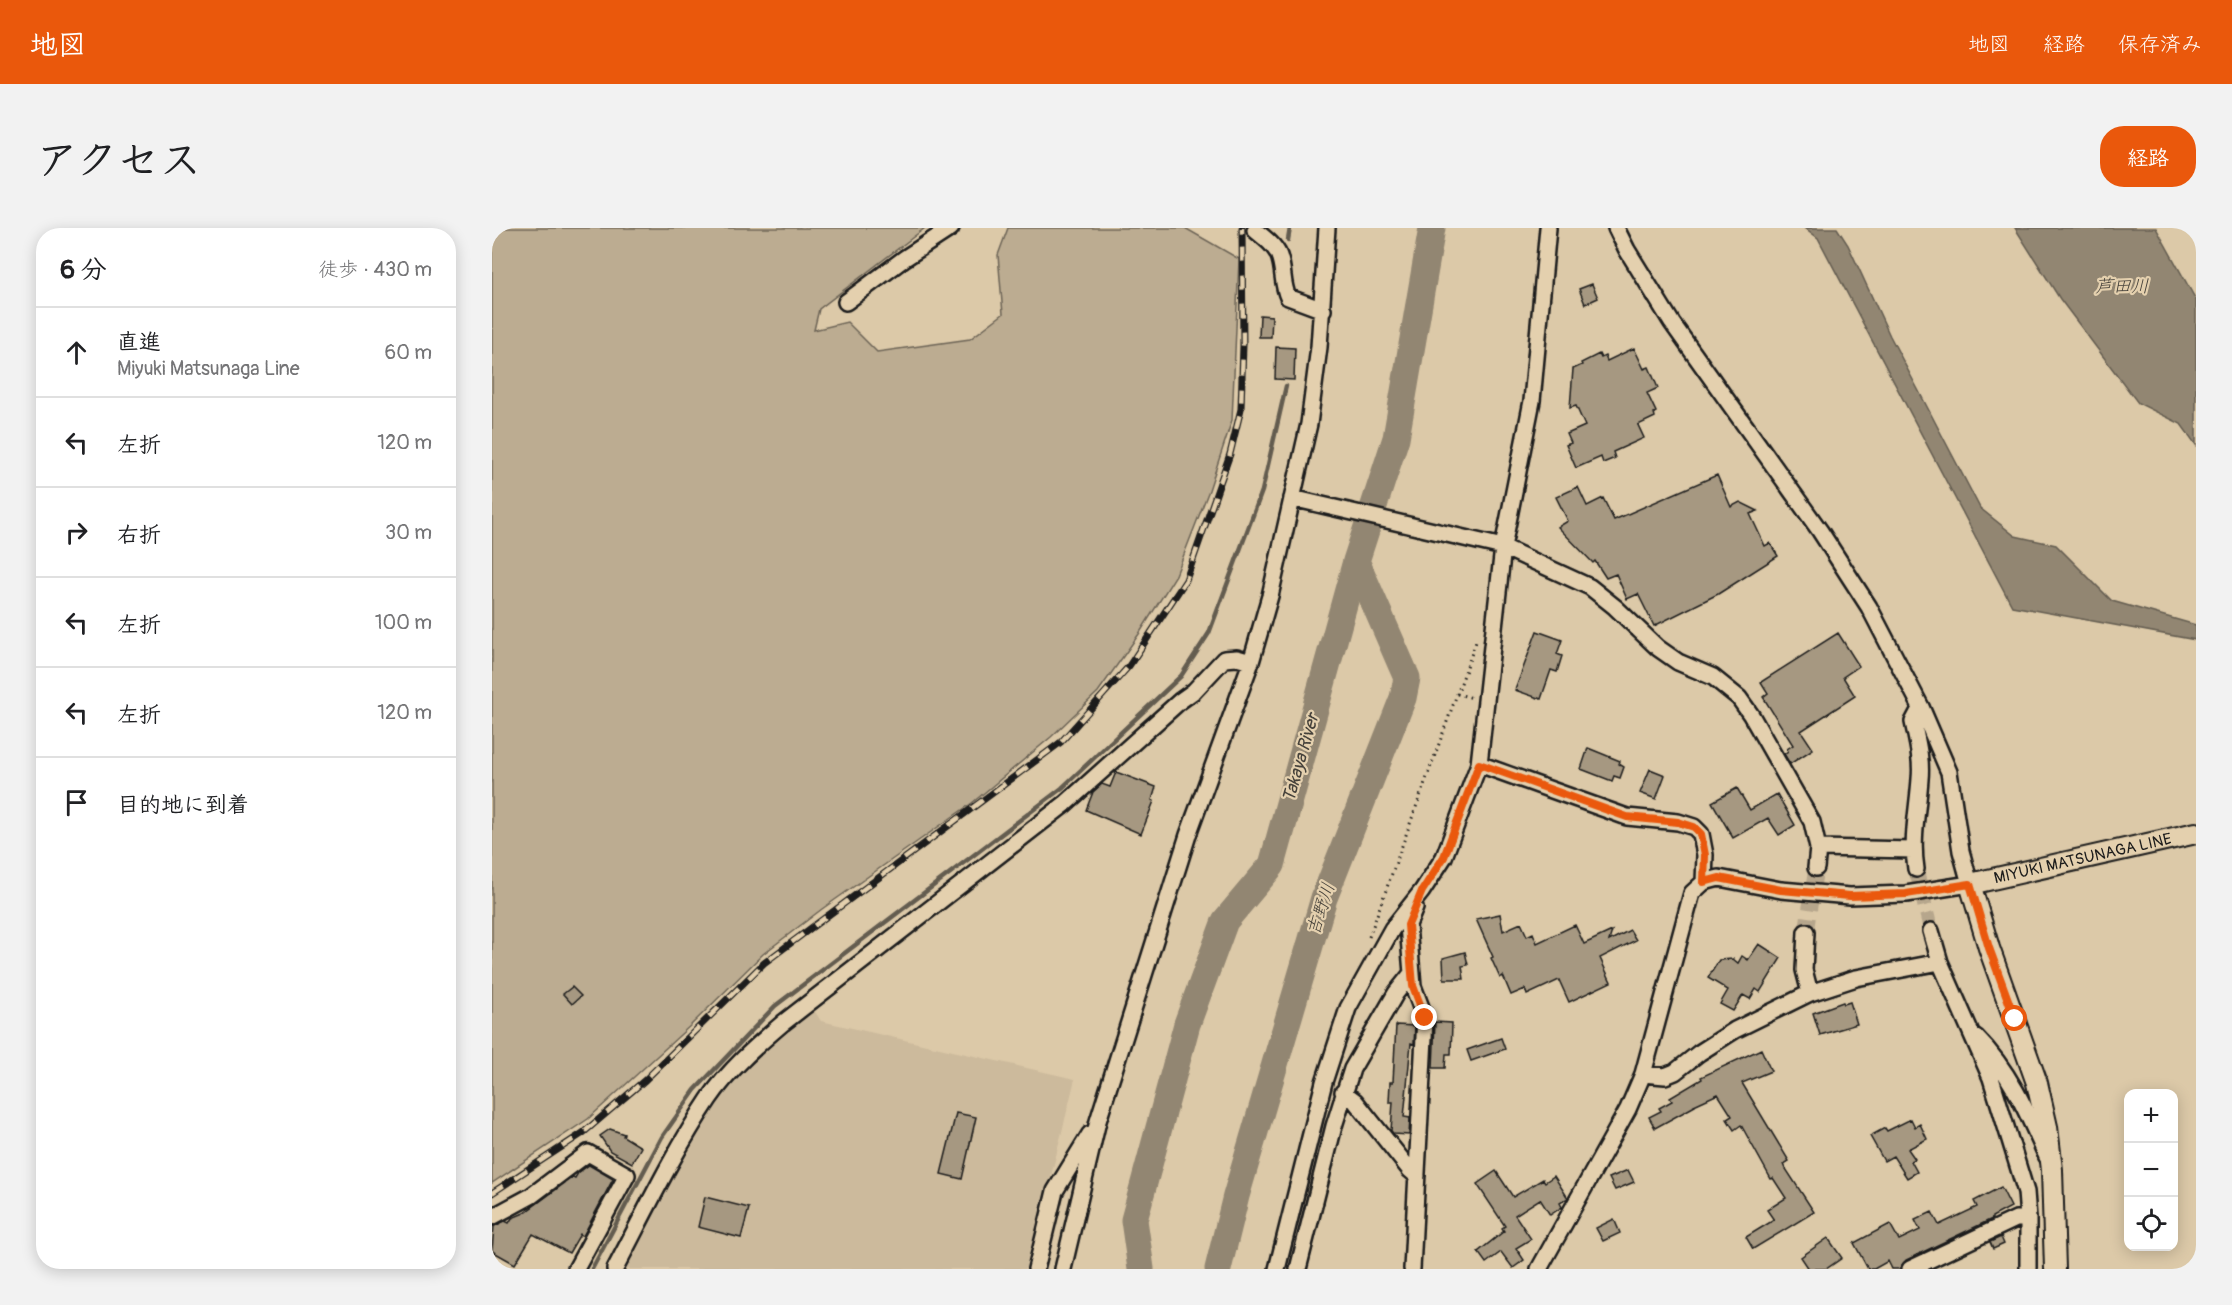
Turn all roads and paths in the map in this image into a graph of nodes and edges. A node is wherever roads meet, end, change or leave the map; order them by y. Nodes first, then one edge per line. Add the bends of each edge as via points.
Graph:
1 (951, 228) edge
2 (1327, 228) edge
3 (1548, 228) edge
4 (1616, 228) edge
5 (1255, 230) dead end
6 (846, 302) dead end
7 (1323, 310) junction
8 (1292, 498) junction
9 (1500, 546) junction
10 (1479, 635) dead end
11 (1251, 662) junction
12 (1457, 694) junction
13 (1476, 699) dead end
14 (1922, 706) junction
15 (1479, 764) junction
16 (2196, 833) edge
17 (1818, 848) junction
18 (1913, 850) junction
19 (1816, 868) tunnel mouth
20 (1916, 869) tunnel mouth
21 (1704, 882) junction
22 (1970, 884) junction
23 (1422, 891) junction
24 (1931, 931) tunnel mouth
25 (1806, 932) tunnel mouth
26 (1367, 944) dead end
27 (1940, 962) junction
28 (1412, 973) junction
29 (1810, 993) junction
30 (1970, 1030) junction
31 (1643, 1074) junction
32 (1343, 1092) junction
33 (1098, 1121) junction
34 (2052, 1170) junction
35 (1417, 1176) junction
36 (492, 1217) edge
37 (2028, 1218) junction
38 (1929, 1264) edge
39 (576, 1269) edge
40 (615, 1269) edge
41 (1036, 1269) edge
42 (1063, 1269) edge
43 (1277, 1269) edge
44 (1298, 1269) edge
45 (1412, 1269) edge
46 (1539, 1269) edge
47 (1910, 1269) edge
48 (2028, 1269) edge
49 (2055, 1269) edge

1 - 6 street
2 - 7 street
3 - 9 street via 1532,401
4 - 14 street via 1672,323 1845,569
5 - 7 street via 1272,244 1280,258 1288,297
7 - 8 street via 1309,424
8 - 9 street
8 - 11 street
9 - 15 street
9 - 17 street via 1590,587 1658,648 1678,662 1713,677 1739,698 1812,822
10 - 12 path
11 - 33 street via 1188,835
11 - 40 street via 1224,658 1194,691 1065,804 758,1044 710,1098 674,1156
12 - 13 path
12 - 26 path
14 - 18 street via 1913,722 1921,776
14 - 22 street via 1949,772
15 - 21 street via 1627,817 1694,827 1701,834 1705,855
15 - 23 street via 1444,857
16 - 22 main road, MIYUKI MATSUNAGA LINE
17 - 18 street
17 - 19 street
18 - 20 street
21 - 22 street via 1719,878 1781,890 1850,896 1906,894
21 - 31 street via 1692,893
22 - 34 main road, MIYUKI MATSUNAGA LINE via 2037,1083
23 - 28 street via 1408,925
23 - 43 street via 1392,928 1347,1008 1324,1082
24 - 27 street
25 - 29 street via 1804,970
27 - 29 street via 1856,978
27 - 30 street
28 - 32 street via 1352,1068
28 - 35 street via 1425,1018
29 - 31 street via 1736,1030 1675,1072 1665,1076
30 - 34 street via 1993,1054 2020,1096
30 - 37 street via 2001,1110 2026,1192
31 - 46 street via 1607,1149
32 - 35 street via 1355,1101
32 - 44 street
33 - 41 street via 1055,1191
33 - 42 street
34 - 49 main road, MIYUKI MATSUNAGA LINE
35 - 45 street
36 - 39 street via 531,1196 588,1153 627,1175
37 - 38 street via 2016,1219
37 - 48 street
38 - 47 street

